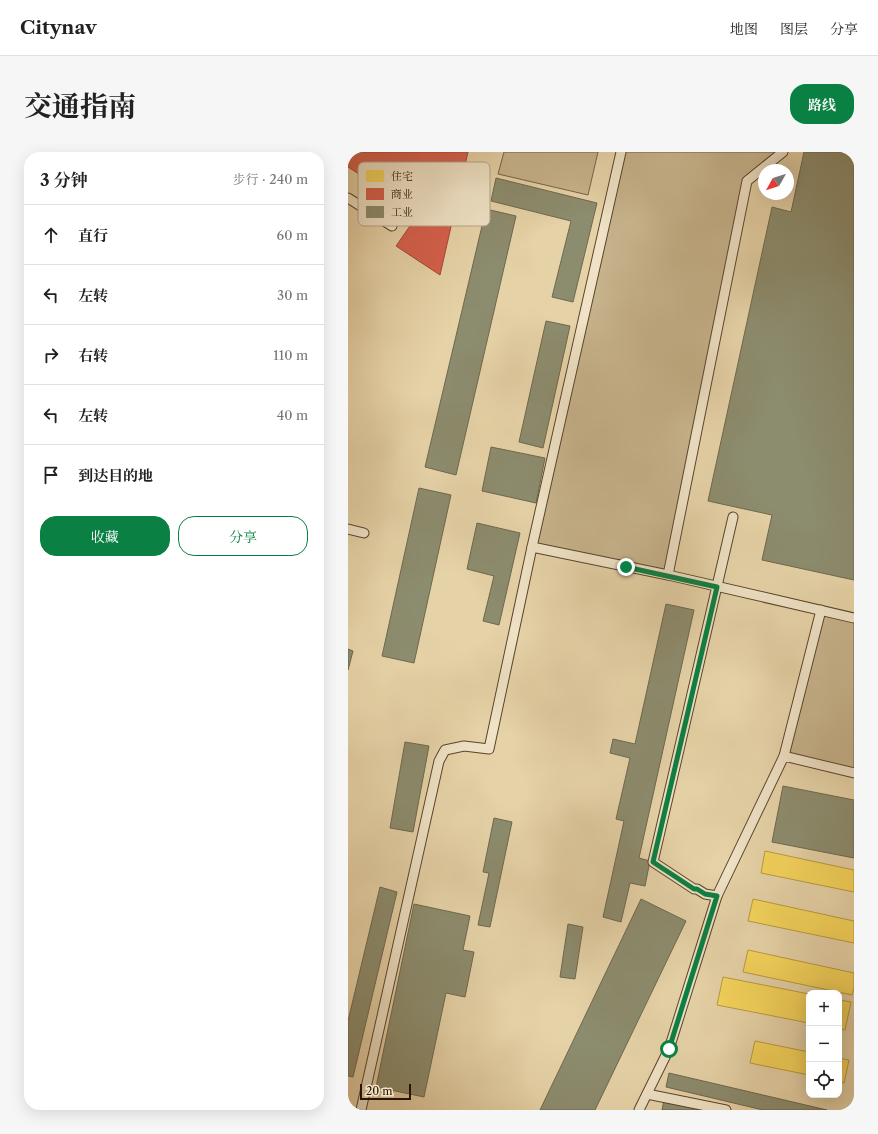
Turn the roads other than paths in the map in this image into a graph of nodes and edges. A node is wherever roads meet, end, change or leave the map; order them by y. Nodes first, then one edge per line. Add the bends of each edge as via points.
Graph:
1 (621, 152) edge
2 (783, 152) edge
3 (348, 198) edge
4 (358, 204) edge
5 (733, 517) dead end
6 (348, 529) edge
7 (364, 533) dead end
8 (532, 547) junction
9 (668, 575) junction
10 (717, 587) junction
11 (821, 610) junction
12 (854, 618) edge
13 (784, 756) junction
14 (854, 773) edge
15 (717, 896) junction
16 (647, 1094) junction
17 (360, 1110) edge
18 (639, 1110) edge
19 (726, 1110) edge

1 - 8 lane
2 - 9 lane via 747,181
3 - 4 lane
5 - 10 lane
6 - 7 lane
8 - 9 lane
8 - 17 lane via 489,749 464,746 445,750 439,761
9 - 10 lane
10 - 11 lane
10 - 15 lane via 653,862 694,889
11 - 12 lane
11 - 13 lane
13 - 14 lane
13 - 15 lane
15 - 16 lane via 669,1049
16 - 18 lane
16 - 19 lane

